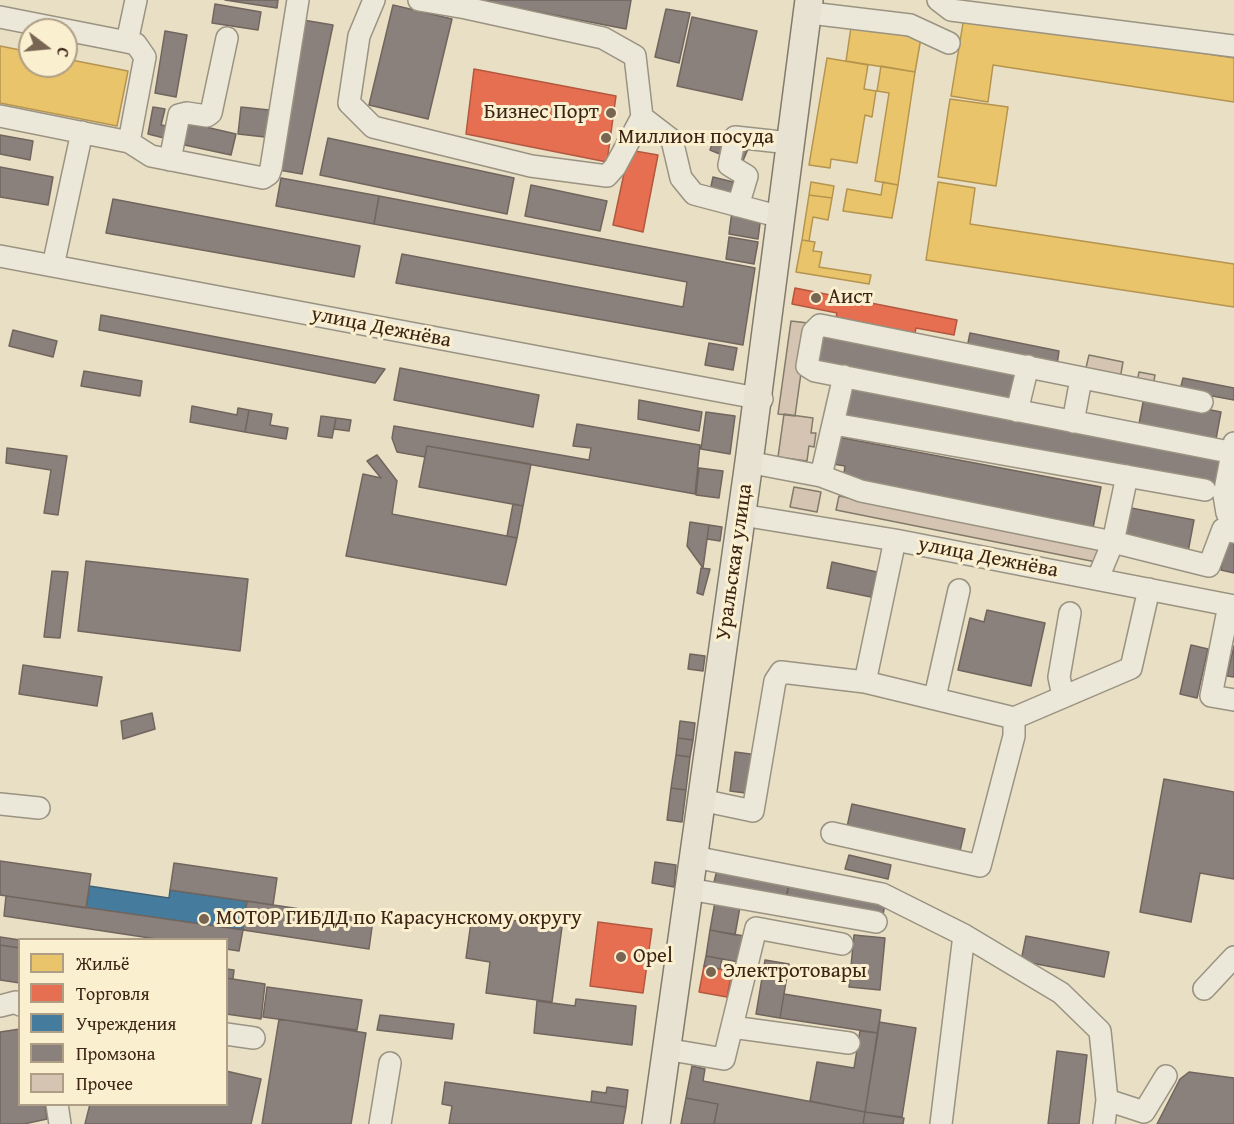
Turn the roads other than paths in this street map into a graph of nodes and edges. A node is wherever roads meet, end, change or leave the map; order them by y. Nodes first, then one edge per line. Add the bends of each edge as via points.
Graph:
1 (136, 0) edge
2 (298, 0) edge
3 (374, 0) edge
4 (419, 0) edge
5 (938, 0) edge
6 (810, 4) edge
7 (0, 17) edge
8 (18, 21) edge
9 (78, 32) edge
10 (227, 38) dead end
11 (127, 42) junction
12 (949, 43) dead end
13 (1234, 46) edge
14 (0, 116) edge
15 (642, 117) junction
16 (82, 132) junction
17 (129, 142) junction
18 (790, 143) junction
19 (170, 160) junction
20 (738, 206) junction
21 (781, 217) junction
22 (0, 256) edge
23 (54, 266) junction
24 (1028, 366) junction
25 (844, 376) junction
26 (1081, 379) junction
27 (760, 399) junction
28 (1202, 402) dead end
29 (1017, 411) junction
30 (1073, 422) junction
31 (834, 424) junction
32 (1233, 450) edge
33 (753, 463) junction
34 (820, 476) junction
35 (1127, 476) junction
36 (1205, 490) dead end
37 (744, 515) junction
38 (1230, 521) edge
39 (895, 540) junction
40 (1113, 542) junction
41 (1098, 578) junction
42 (1149, 589) junction
43 (959, 590) dead end
44 (1231, 605) edge
45 (1070, 613) dead end
46 (865, 682) junction
47 (1063, 696) junction
48 (935, 697) junction
49 (1234, 700) edge
50 (1014, 718) junction
51 (703, 801) junction
52 (0, 804) edge
53 (39, 808) dead end
54 (832, 833) dead end
55 (696, 858) junction
56 (691, 890) junction
57 (876, 922) dead end
58 (964, 934) junction
59 (842, 944) dead end
60 (1234, 957) edge
61 (1204, 989) dead end
62 (18, 1004) edge
63 (0, 1006) edge
64 (732, 1027) junction
65 (228, 1034) edge
66 (254, 1038) dead end
67 (849, 1043) dead end
68 (668, 1050) junction
69 (390, 1063) dead end
70 (1166, 1076) dead end
71 (1107, 1100) junction
72 (57, 1106) edge
73 (1143, 1118) edge
74 (60, 1124) edge
75 (380, 1124) edge
76 (656, 1124) edge
77 (662, 1124) edge
78 (941, 1124) edge
79 (1104, 1124) edge

1 - 11 street
2 - 19 street via 269,174 257,177
3 - 15 street via 359,36 349,103 374,127 531,166 607,176
4 - 15 street via 603,38 635,56
5 - 13 street via 951,10
6 - 12 street via 910,25
6 - 18 main road, Уральская улица
6 - 27 main road, Уральская улица
7 - 8 street
9 - 11 street
10 - 19 street via 211,113 179,115
11 - 17 street via 136,44 145,57
14 - 16 street
15 - 20 street via 672,140 681,178 694,194
16 - 17 street via 105,130
16 - 23 street
17 - 19 street via 145,155
18 - 20 street via 735,137 729,165 747,176
18 - 21 main road, Уральская улица
20 - 21 street
21 - 27 main road, Уральская улица
22 - 23 street, улица Дежнёва
23 - 27 street, улица Дежнёва
24 - 25 street via 820,325 813,332 807,366 814,371
24 - 26 street
24 - 29 street
25 - 29 street
25 - 31 street
26 - 28 street
26 - 30 street
27 - 33 main road, Уральская улица
27 - 37 main road, Уральская улица
29 - 30 street
30 - 32 street
31 - 34 street
31 - 35 street
32 - 38 street via 1224,495
33 - 34 street
33 - 37 main road, Уральская улица
34 - 40 street via 861,491
35 - 36 street
35 - 40 street
37 - 39 street, улица Дежнёва
37 - 51 main road, Уральская улица
38 - 40 street via 1209,566
39 - 41 street, улица Дежнёва
39 - 46 street
40 - 41 street
41 - 42 street, улица Дежнёва
42 - 44 street, улица Дежнёва
42 - 47 street via 1131,668
43 - 48 street
44 - 49 street via 1211,696
45 - 47 street via 1059,677
46 - 48 street
46 - 51 street via 781,672 775,681 753,811
47 - 50 street
48 - 50 street
50 - 54 street via 1014,736 980,866
51 - 55 main road, Уральская улица
52 - 53 street
55 - 56 main road, Уральская улица
55 - 58 street via 882,894
56 - 57 street
56 - 68 main road, Уральская улица
58 - 71 street via 1061,993 1100,1031
58 - 78 street
59 - 64 street via 756,928
60 - 61 street
62 - 63 street
64 - 67 street
64 - 68 street via 724,1059
65 - 66 street
68 - 76 main road, Уральская улица
68 - 77 main road, Уральская улица
69 - 75 street
70 - 73 street
71 - 73 street
71 - 79 street
72 - 74 street

